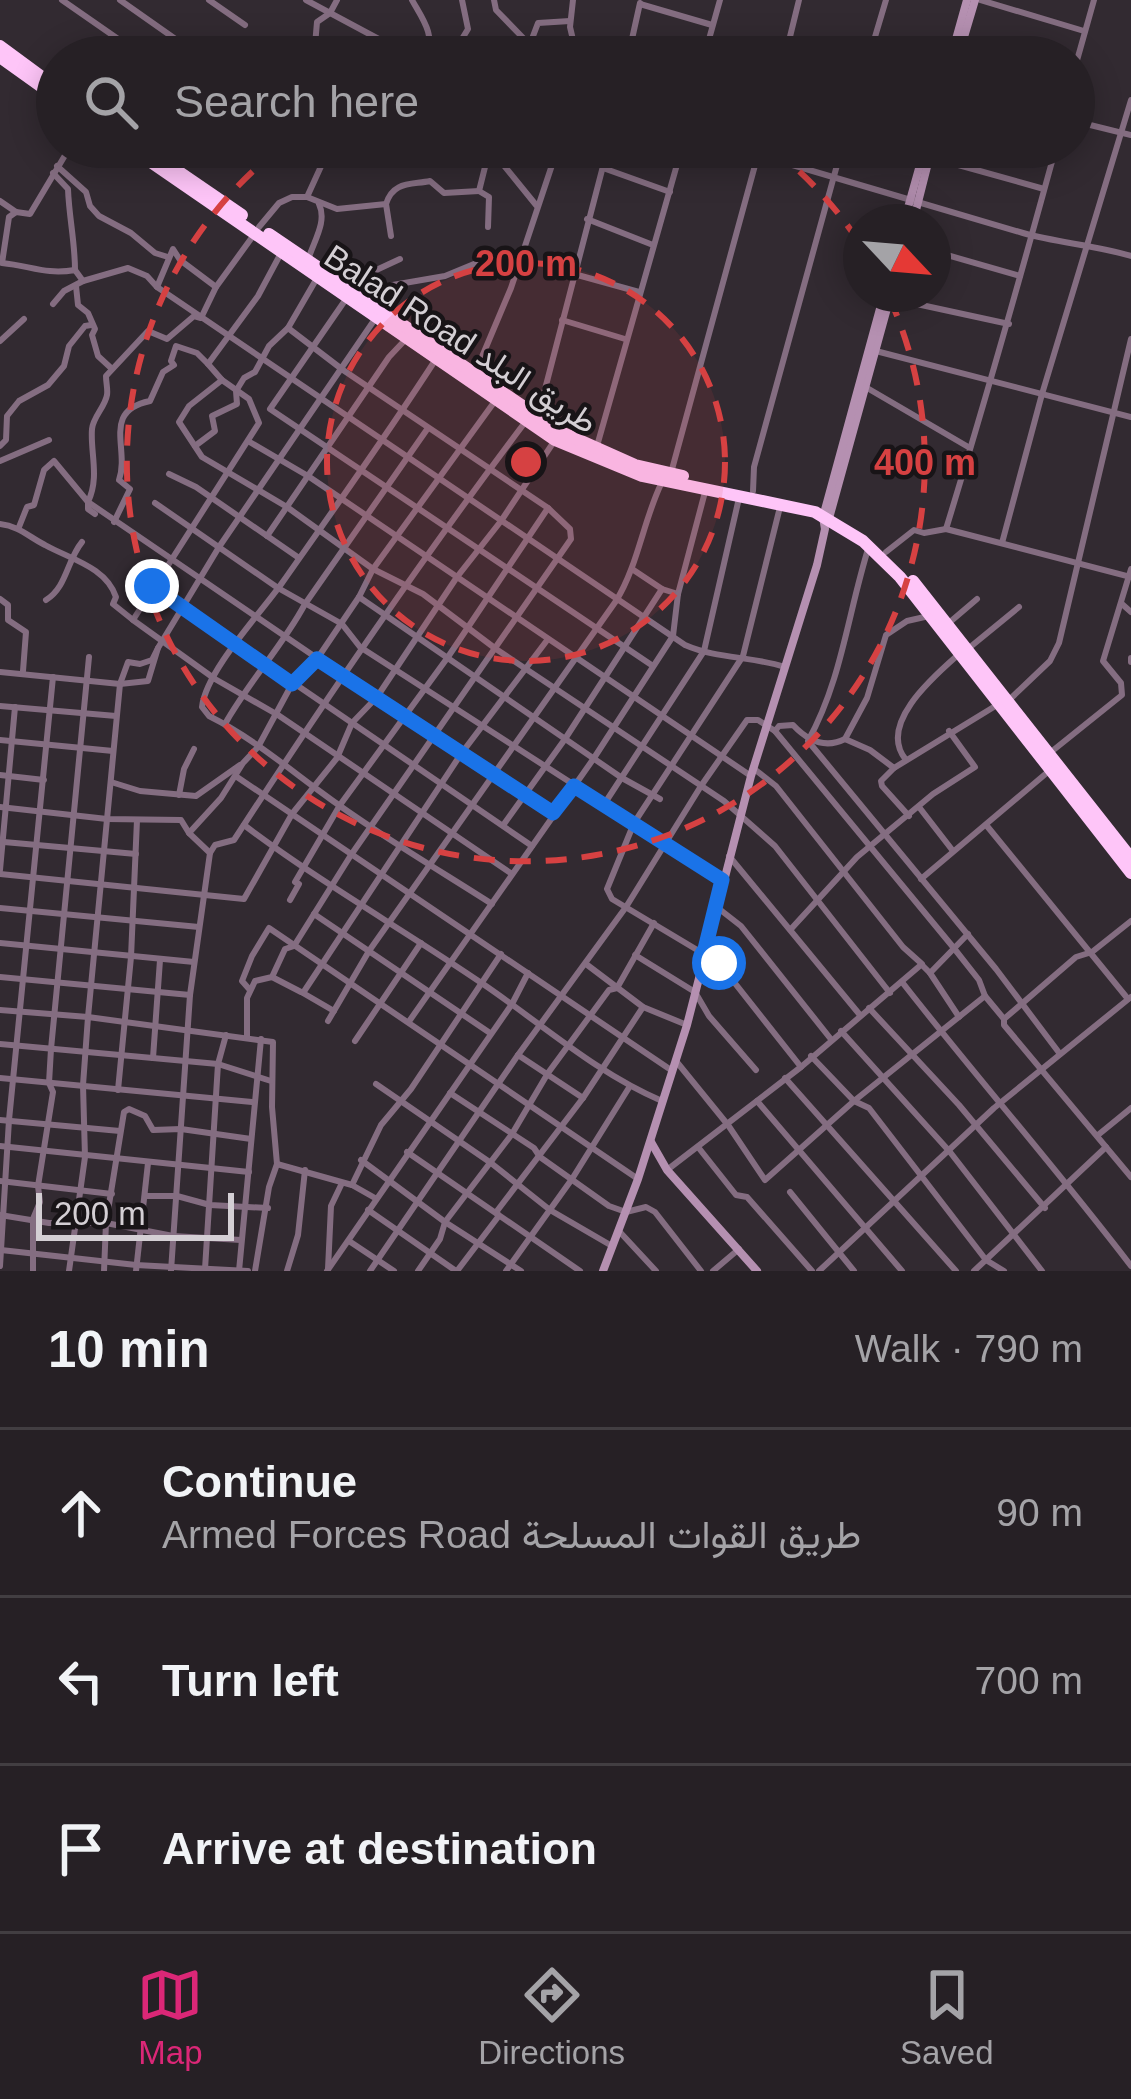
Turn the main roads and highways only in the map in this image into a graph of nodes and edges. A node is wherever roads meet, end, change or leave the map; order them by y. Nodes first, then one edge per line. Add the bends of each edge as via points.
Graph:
1 (0, 46) edge
2 (0, 57) edge
3 (36, 73) edge
4 (36, 83) edge
5 (161, 168) edge
6 (172, 168) edge
7 (257, 230) junction
8 (345, 292) junction
9 (532, 419) junction
10 (667, 477) junction
11 (746, 493) junction
12 (827, 518) junction
13 (962, 652) junction
14 (1002, 704) junction
15 (1131, 858) edge
16 (1131, 873) edge

1 - 3 highway
2 - 4 highway
5 - 7 highway, Balad Road طريق البلد
6 - 7 highway, Balad Road طريق البلد
7 - 8 highway, Balad Road طريق البلد
7 - 8 highway, Balad Road طريق البلد
8 - 9 highway, Balad Road طريق البلد
8 - 9 highway, Balad Road طريق البلد
9 - 10 highway, Balad Road طريق البلد
9 - 10 highway, Balad Road طريق البلد via 609,465
10 - 11 highway, Balad Road طريق البلد
10 - 11 highway, Balad Road طريق البلد
11 - 12 highway, Balad Road طريق البلد
11 - 12 highway, Balad Road طريق البلد
12 - 13 highway, Balad Road طريق البلد via 869,546
12 - 13 highway, Balad Road طريق البلد via 886,552
13 - 14 highway, Balad Road طريق البلد
14 - 15 highway, Balad Road طريق البلد
14 - 16 highway, Balad Road طريق البلد

